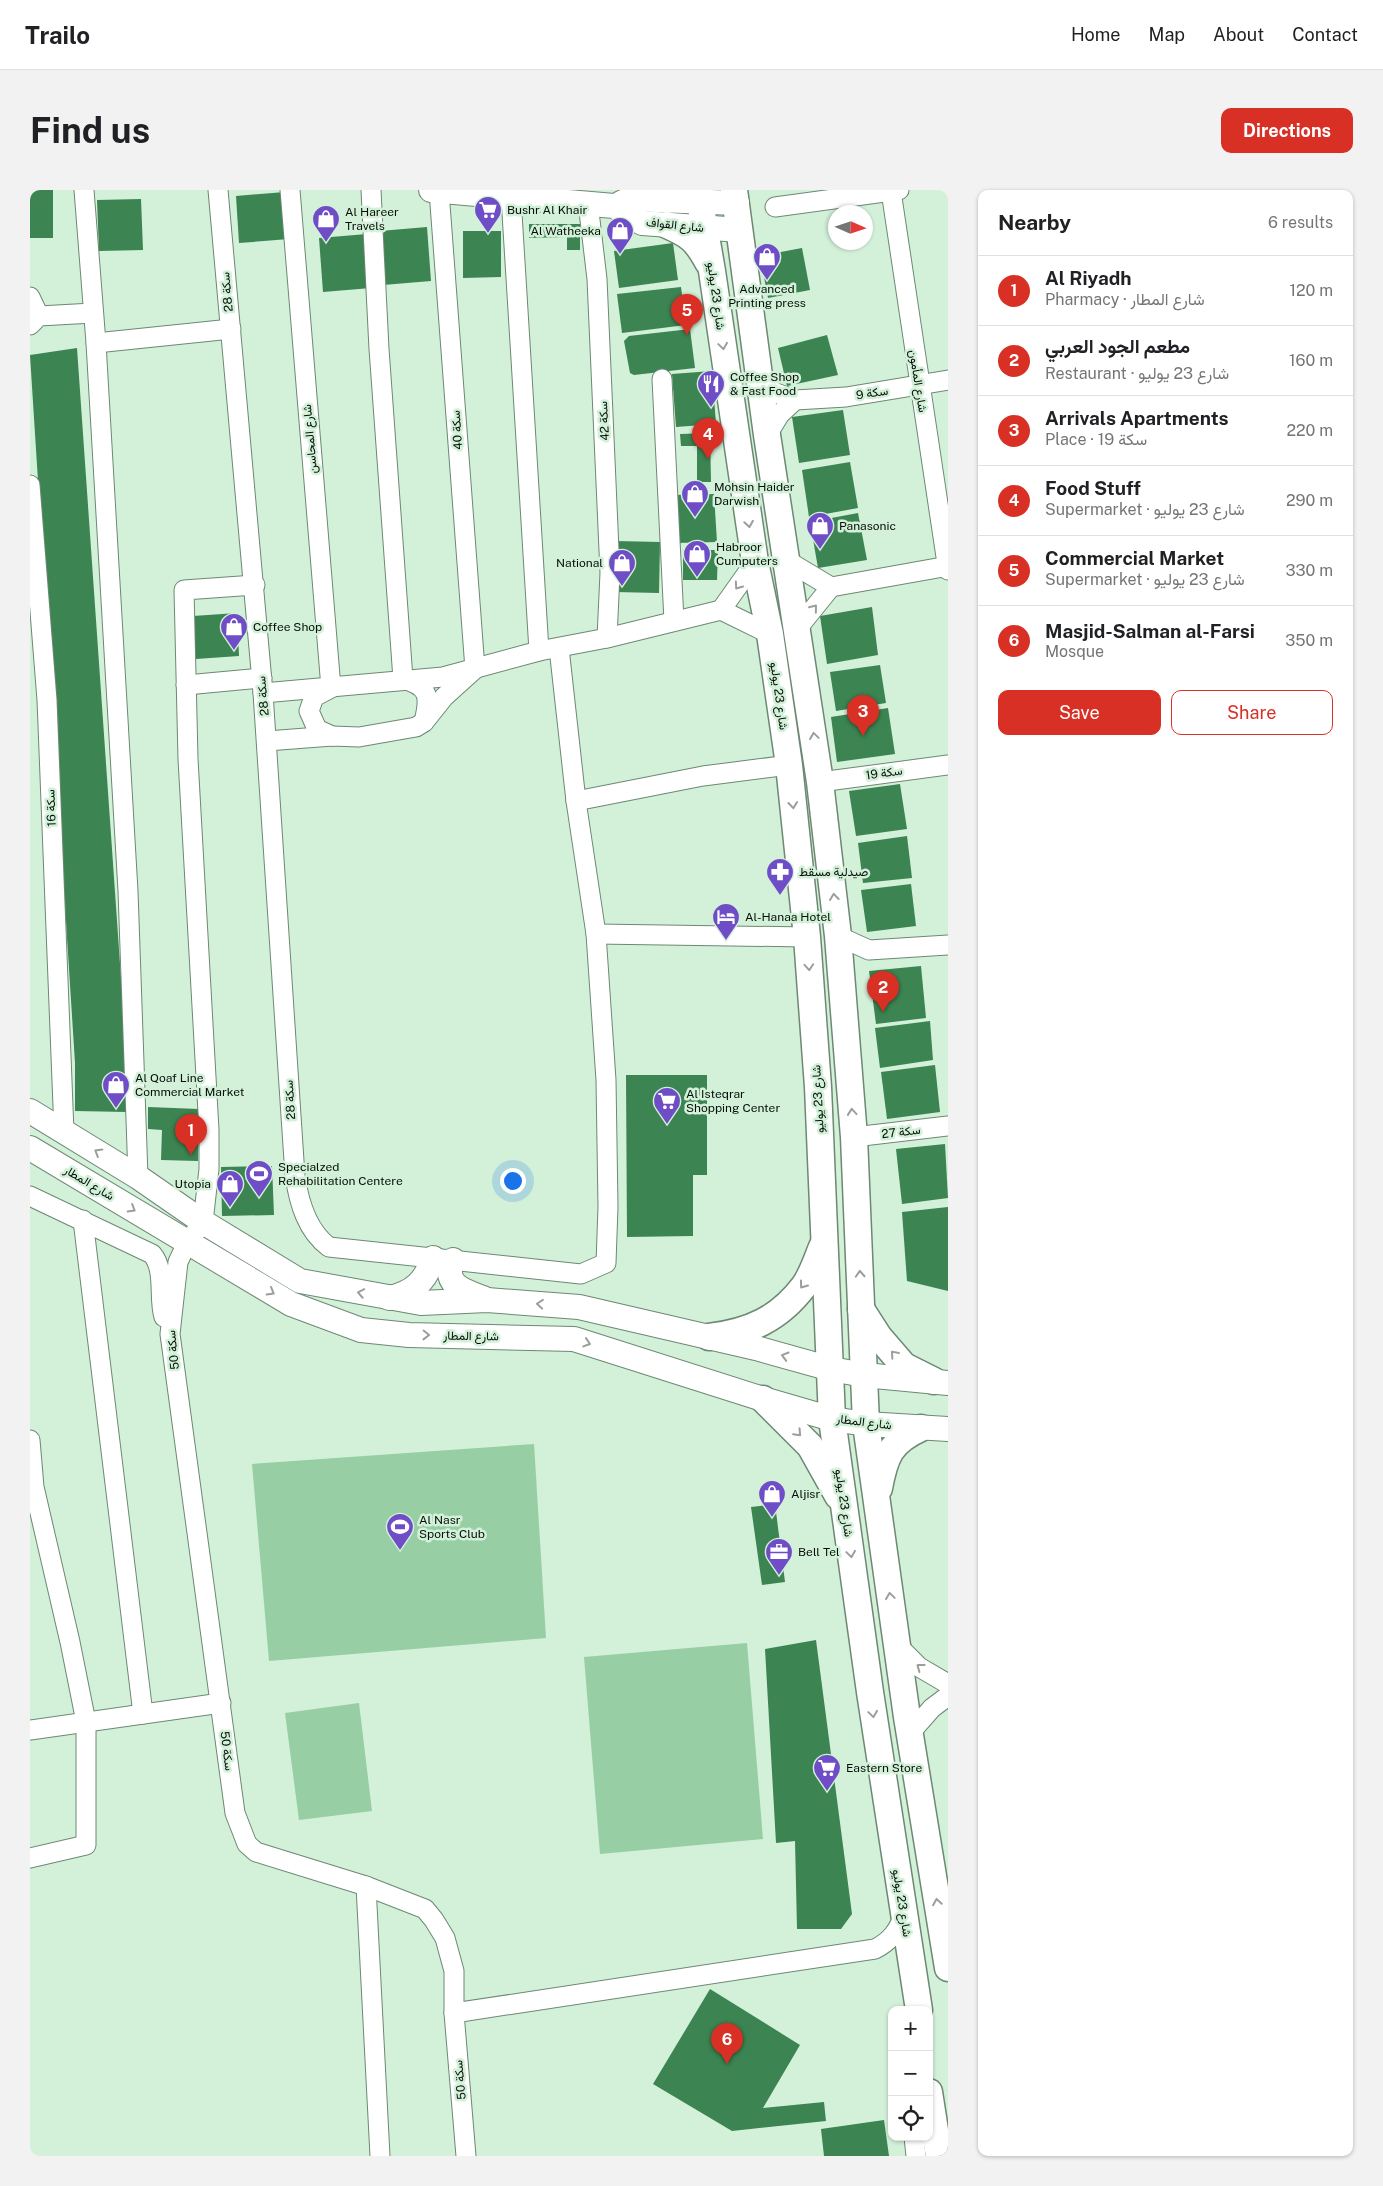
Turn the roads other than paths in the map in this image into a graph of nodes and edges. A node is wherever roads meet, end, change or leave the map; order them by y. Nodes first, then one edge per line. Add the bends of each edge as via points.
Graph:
1 (84, 190) edge
2 (218, 190) edge
3 (290, 190) edge
4 (371, 190) edge
5 (431, 190) edge
6 (439, 191) edge
7 (895, 191) edge
8 (496, 194) edge
9 (556, 195) edge
10 (736, 196) edge
11 (699, 197) edge
12 (629, 198) edge
13 (588, 204) junction
14 (775, 207) dead end
15 (667, 225) junction
16 (705, 228) junction
17 (740, 230) junction
18 (712, 271) junction
19 (30, 297) edge
20 (93, 313) junction
21 (34, 321) edge
22 (231, 330) junction
23 (96, 343) junction
24 (662, 379) dead end
25 (948, 380) edge
26 (760, 382) junction
27 (919, 385) junction
28 (795, 400) junction
29 (767, 435) junction
30 (30, 485) edge
31 (786, 560) junction
32 (755, 562) junction
33 (948, 566) edge
34 (948, 570) edge
35 (255, 585) junction
36 (831, 587) junction
37 (721, 610) junction
38 (674, 621) junction
39 (796, 629) junction
40 (770, 634) junction
41 (607, 638) junction
42 (559, 648) junction
43 (539, 651) junction
44 (474, 669) junction
45 (403, 679) junction
46 (186, 685) junction
47 (262, 686) junction
48 (331, 688) junction
49 (424, 722) junction
50 (332, 736) junction
51 (267, 741) junction
52 (789, 765) junction
53 (948, 765) edge
54 (820, 782) junction
55 (576, 802) junction
56 (596, 934) junction
57 (838, 936) junction
58 (807, 937) junction
59 (948, 945) edge
60 (869, 950) junction
61 (841, 984) junction
62 (30, 1111) edge
63 (948, 1126) edge
64 (64, 1132) junction
65 (854, 1137) junction
66 (30, 1148) edge
67 (138, 1176) junction
68 (30, 1196) edge
69 (83, 1220) junction
70 (203, 1222) junction
71 (824, 1242) junction
72 (187, 1243) junction
73 (443, 1259) junction
74 (389, 1298) junction
75 (487, 1300) junction
76 (861, 1309) junction
77 (170, 1334) junction
78 (709, 1337) junction
79 (831, 1370) junction
80 (864, 1375) junction
81 (941, 1382) edge
82 (763, 1399) junction
83 (832, 1418) junction
84 (866, 1424) junction
85 (921, 1428) junction
86 (948, 1429) edge
87 (30, 1440) edge
88 (876, 1504) junction
89 (844, 1507) junction
90 (897, 1645) junction
91 (948, 1684) edge
92 (948, 1696) edge
93 (221, 1703) junction
94 (143, 1714) junction
95 (86, 1722) junction
96 (30, 1730) edge
97 (910, 1733) junction
98 (30, 1858) edge
99 (366, 1886) junction
100 (904, 1914) junction
101 (875, 1949) junction
102 (948, 1968) edge
103 (914, 1972) junction
104 (918, 2006) edge
105 (454, 2013) junction
106 (933, 2117) edge
107 (914, 2141) edge
108 (380, 2156) edge
109 (466, 2156) edge
110 (916, 2156) edge
111 (939, 2156) edge

1 - 20 street
2 - 22 street, سكة 28
3 - 48 street, شارع المحاسن
4 - 45 street
5 - 6 street, شارع القواف
6 - 8 street, شارع القواف
6 - 44 street, سكة 40
7 - 14 street
7 - 27 street, شارع المأمون
8 - 9 street, شارع القواف
8 - 43 street
9 - 13 street, شارع القواف
10 - 11 street, شارع القواف
10 - 17 main road
11 - 12 street, شارع القواف
11 - 16 main road, شارع 23 يوليو
12 - 13 street, شارع القواف
12 - 15 street, شارع القواف via 642,223
13 - 41 street, سكة 42 via 597,280 610,573
15 - 16 street, شارع القواف
15 - 18 main road via 689,235 699,245
16 - 17 street, شارع القواف
16 - 18 main road, شارع 23 يوليو
17 - 26 main road
18 -> 32 main road, شارع 23 يوليو
19 - 21 street
20 - 21 street
20 - 23 street
22 - 23 street
22 - 35 street, سكة 28
23 - 67 street via 128,891
24 - 38 street
25 - 27 street, سكة 9
26 - 28 street, سكة 9 via 776,394
26 - 29 main road
27 - 28 street, سكة 9 via 846,397
27 - 33 street, شارع المأمون
28 - 29 street via 780,414
29 - 31 main road
30 - 64 street, سكة 16 via 47,700
31 - 36 street
31 - 39 main road
32 -> 37 street
32 - 40 main road, شارع 23 يوليو
33 - 34 street, شارع المأمون
33 - 36 street
35 - 46 street via 184,590
35 - 47 street, سكة 28
39 -> 36 street
37 - 38 street
37 - 40 street
38 - 41 street
54 -> 39 main road
40 - 52 main road, شارع 23 يوليو
41 - 42 street
42 - 43 street
42 - 55 street
43 - 44 street
44 - 45 street via 443,677
44 - 49 street via 444,696
45 - 48 street
45 - 49 street via 418,684 424,690 428,699
46 - 47 street
46 - 70 street via 209,1130 209,1170
47 - 48 street
47 - 51 street, سكة 28
48 - 50 street via 314,697 309,711 317,729
49 - 50 street via 416,728 358,737
50 - 51 street
51 - 73 street, سكة 28 via 299,1202 318,1239 329,1247
52 - 55 street via 703,776
52 -> 58 main road, شارع 23 يوليو
53 - 54 street, سكة 19
57 -> 54 main road
55 - 56 street
56 - 58 street
56 - 73 street via 606,1080 606,1263 581,1274
57 - 60 street
57 - 61 main road
58 -> 71 main road, شارع 23 يوليو via 818,1087
59 - 60 street
60 - 61 street via 857,958
65 -> 61 main road
62 - 64 street
63 - 65 street, سكة 27
67 -> 64 street
76 -> 65 main road
66 -> 72 street, شارع المطار
67 - 70 street
68 - 69 street
69 - 77 street via 152,1254 157,1260 161,1307
69 - 94 street
70 - 72 street, سكة 50
74 -> 70 street via 300,1281
71 -> 78 main road via 805,1285 773,1318 734,1334
71 - 79 main road, شارع 23 يوليو
72 - 77 street, سكة 50 via 178,1262
72 -> 82 street, شارع المطار via 291,1304 361,1330 409,1335 574,1339
73 - 74 street via 413,1290
73 - 75 street via 453,1284
74 - 75 street via 421,1303
78 -> 75 street via 579,1307
76 - 80 main road
81 -> 76 main road via 904,1366
77 - 93 street, سكة 50
79 -> 78 street
79 - 80 street
79 - 83 main road, شارع 23 يوليو
80 - 81 street
80 - 84 main road
82 - 83 street, شارع المطار
82 -> 89 main road via 810,1446
83 - 84 street, شارع المطار
83 - 89 main road, شارع 23 يوليو
84 - 85 street, شارع المطار
84 - 88 main road
85 - 86 street, شارع المطار
85 - 88 main road via 904,1436 884,1459
87 - 95 street via 34,1487
90 -> 88 main road
89 -> 100 main road, شارع 23 يوليو
91 -> 90 street via 919,1667
90 - 97 main road
92 - 97 street via 932,1708
93 - 94 street
93 - 99 street, سكة 50 via 234,1813 247,1844 256,1852
94 - 95 street
95 - 96 street
95 - 98 street via 86,1845
102 -> 97 main road
99 - 105 street, سكة 50 via 425,1909 434,1920 445,1938 454,1971
99 - 108 street
100 - 101 street via 891,1939
100 - 103 main road, شارع 23 يوليو
101 - 103 street via 900,1959
101 - 105 street
103 - 104 main road, شارع 23 يوليو
105 - 109 street, سكة 50
106 - 111 main road
107 - 110 street

